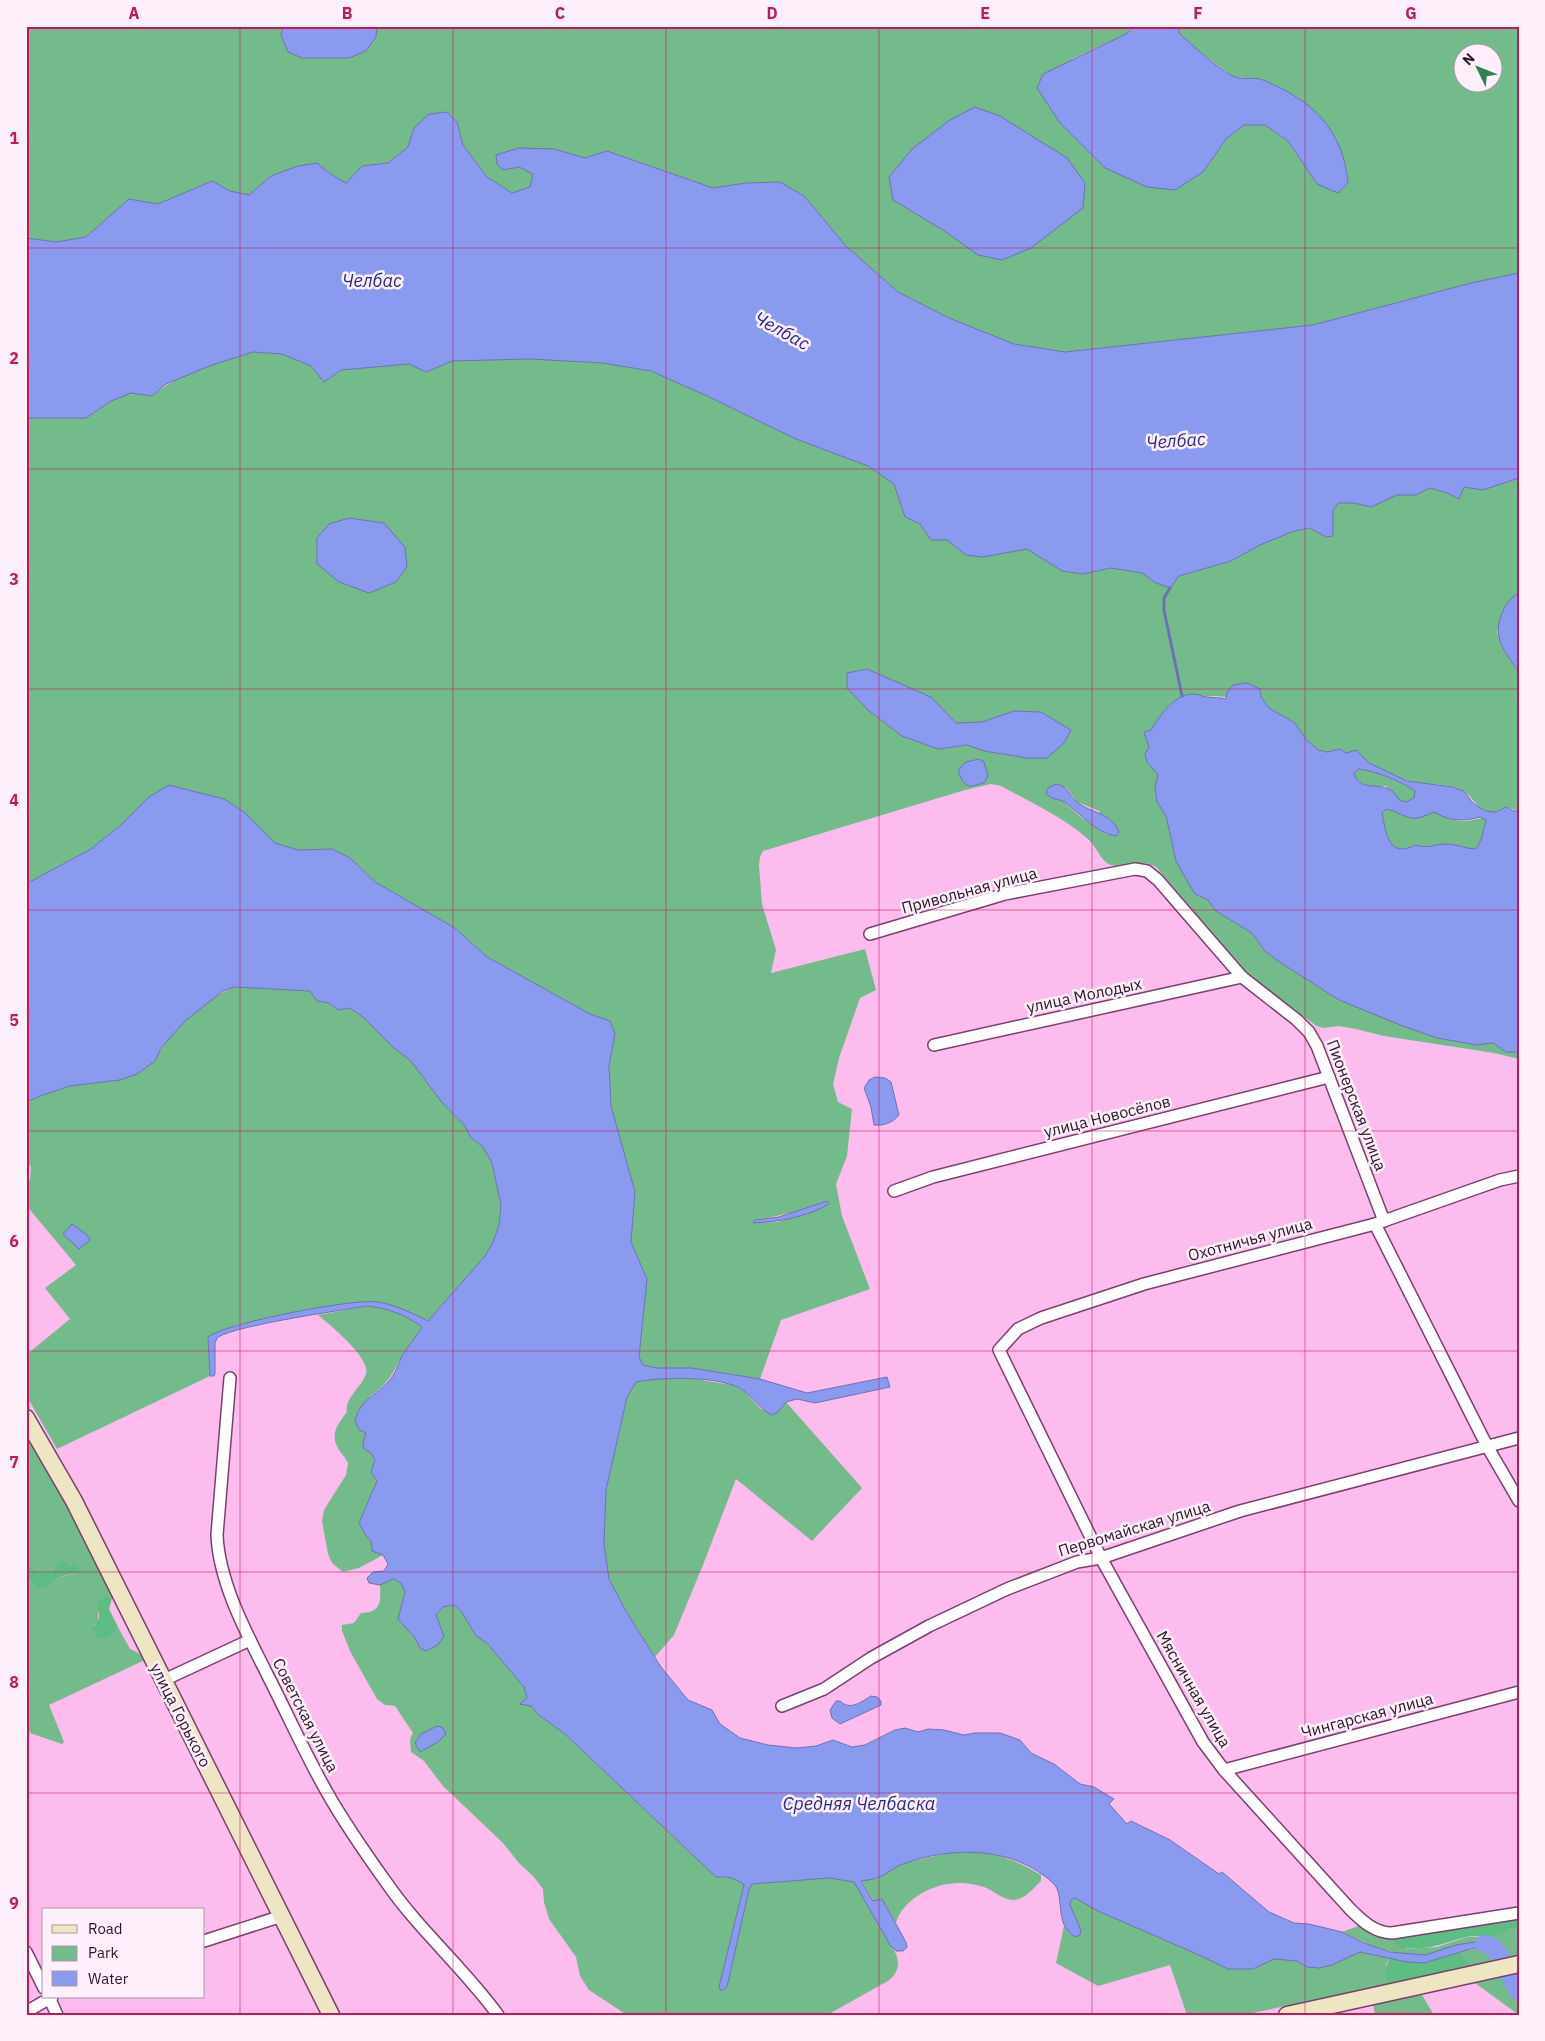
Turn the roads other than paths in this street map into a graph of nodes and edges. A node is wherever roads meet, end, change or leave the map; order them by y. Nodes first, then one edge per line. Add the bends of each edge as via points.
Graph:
1 (1136, 869) joint
2 (870, 934) dead end
3 (1242, 977) junction
4 (934, 1045) dead end
5 (1329, 1077) junction
6 (1519, 1176) edge
7 (894, 1191) dead end
8 (1380, 1222) junction
9 (999, 1350) joint
10 (230, 1378) dead end
11 (26, 1418) edge
12 (1519, 1438) edge
13 (1487, 1446) junction
14 (1519, 1501) edge
15 (1101, 1558) junction
16 (250, 1640) junction
17 (164, 1680) junction
18 (1519, 1692) edge
19 (782, 1706) dead end
20 (1224, 1770) junction
21 (1519, 1913) edge
22 (282, 1916) junction
23 (205, 1942) edge
24 (26, 1952) edge
25 (1519, 1964) edge
26 (42, 1983) edge
27 (44, 1998) edge
28 (49, 1998) edge
29 (26, 2012) edge
30 (57, 2015) edge
31 (331, 2015) edge
32 (498, 2015) edge
33 (1287, 2015) edge

1 - 2 street, Привольная улица via 1005,894
1 - 3 street, Пионерская улица via 1154,874
3 - 4 street, улица Молодых
3 - 5 street, Пионерская улица via 1309,1032 1318,1046
5 - 7 street, улица Новосёлов via 933,1177
5 - 8 street, Пионерская улица
6 - 8 street, Охотничья улица
8 - 9 street, Охотничья улица via 1144,1284 1040,1318 1018,1329
8 - 13 street, Пионерская улица
9 - 15 street, Мясничная улица
10 - 16 street, Советская улица via 218,1552
11 - 17 main road, улица Горького via 74,1501
12 - 13 street, Первомайская улица
13 - 14 street, Пионерская улица
13 - 15 street, Первомайская улица via 1240,1511
15 - 19 street, Первомайская улица via 1077,1562 998,1593 871,1658 824,1689
15 - 20 street, Мясничная улица via 1203,1742
16 - 17 street
16 - 32 street, Советская улица via 328,1795 386,1884 478,1987
17 - 22 main road, улица Горького
18 - 20 street, Чингарская улица
20 - 21 street, Мясничная улица via 1350,1910 1376,1930 1392,1933
22 - 23 street
22 - 31 main road, улица Горького
24 - 26 street
25 - 33 main road
27 - 29 street
28 - 30 street

